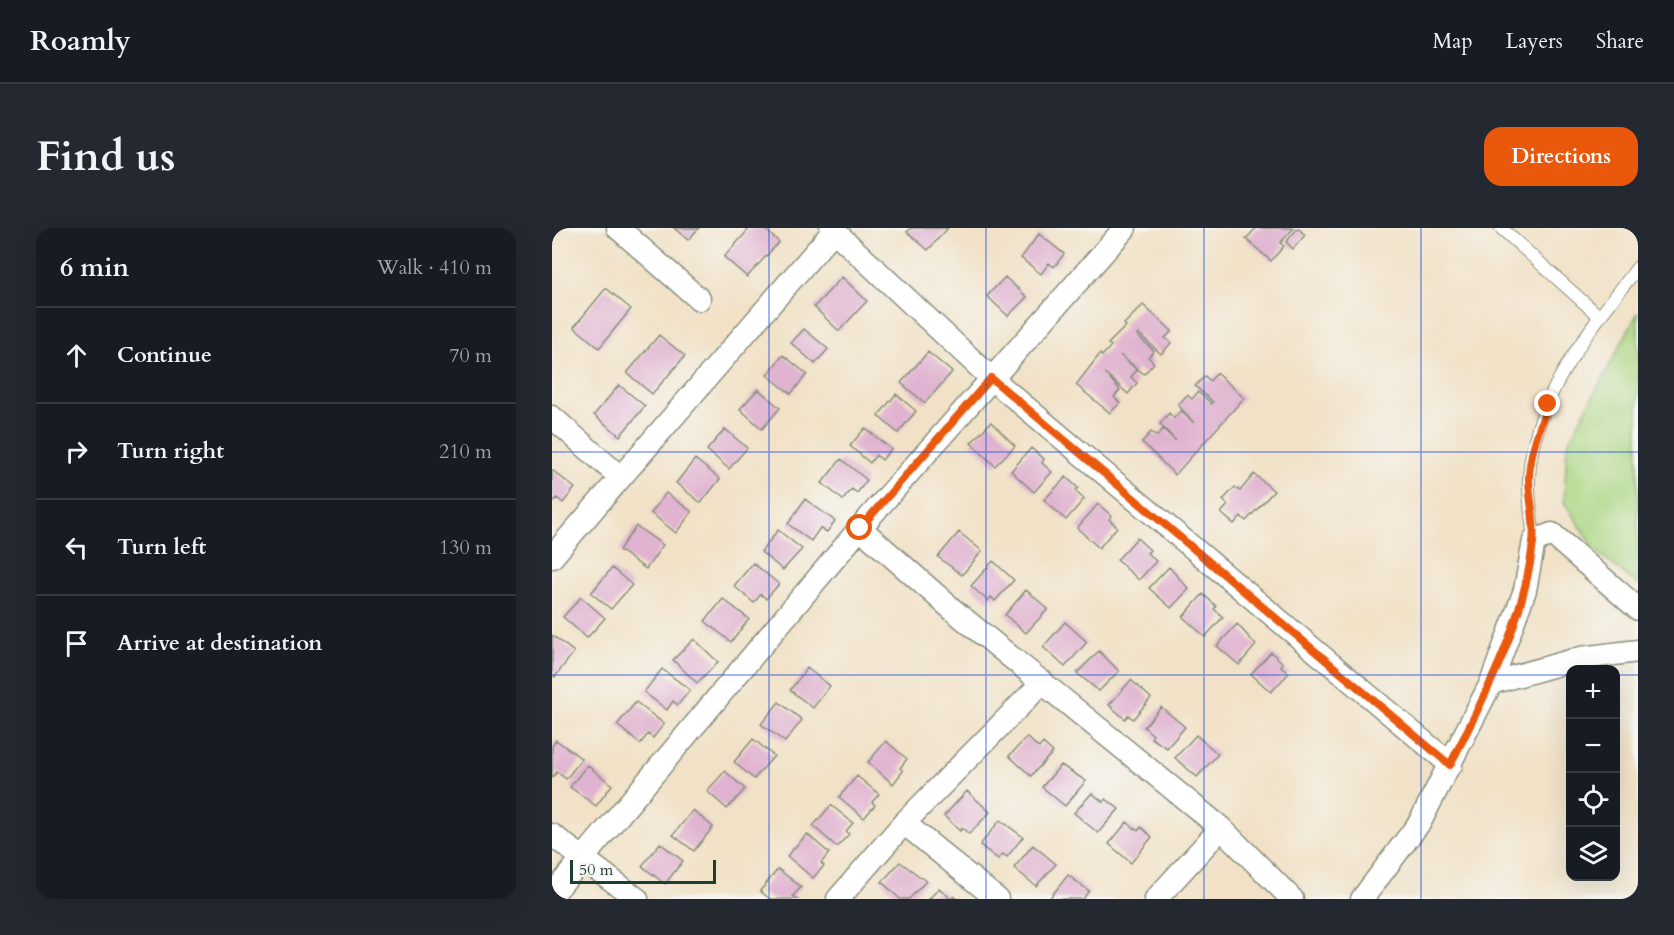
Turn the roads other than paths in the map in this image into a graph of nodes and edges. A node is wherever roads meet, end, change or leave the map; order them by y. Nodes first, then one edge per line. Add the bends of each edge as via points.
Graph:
1 (618, 228) edge
2 (1125, 228) edge
3 (1501, 228) edge
4 (834, 229) edge
5 (1638, 267) edge
6 (699, 299) dead end
7 (1600, 316) junction
8 (991, 378) junction
9 (552, 417) edge
10 (620, 477) junction
11 (860, 528) junction
12 (1534, 541) junction
13 (552, 557) edge
14 (1638, 609) edge
15 (1638, 651) edge
16 (1043, 682) junction
17 (1491, 683) junction
18 (1450, 765) junction
19 (904, 823) junction
20 (1221, 828) junction
21 (552, 835) edge
22 (580, 859) junction
23 (552, 896) edge
24 (637, 899) edge
25 (838, 899) edge
26 (997, 899) edge
27 (1156, 899) edge
28 (1292, 899) edge
29 (1362, 899) edge

1 - 6 street
2 - 8 street
3 - 7 lane
4 - 8 street
4 - 10 street
5 - 7 lane
7 - 12 lane via 1575,350 1548,404 1538,435 1529,476
8 - 11 street
8 - 18 street
9 - 10 street
10 - 13 street
11 - 16 street
11 - 22 street
12 - 14 street via 1552,534
12 - 17 street via 1525,590
15 - 17 street via 1581,658
16 - 19 street
16 - 20 street
17 - 18 street
18 - 29 street via 1420,822
19 - 25 street
19 - 26 street
20 - 27 street
20 - 28 street
21 - 22 street
22 - 23 street
22 - 24 street

